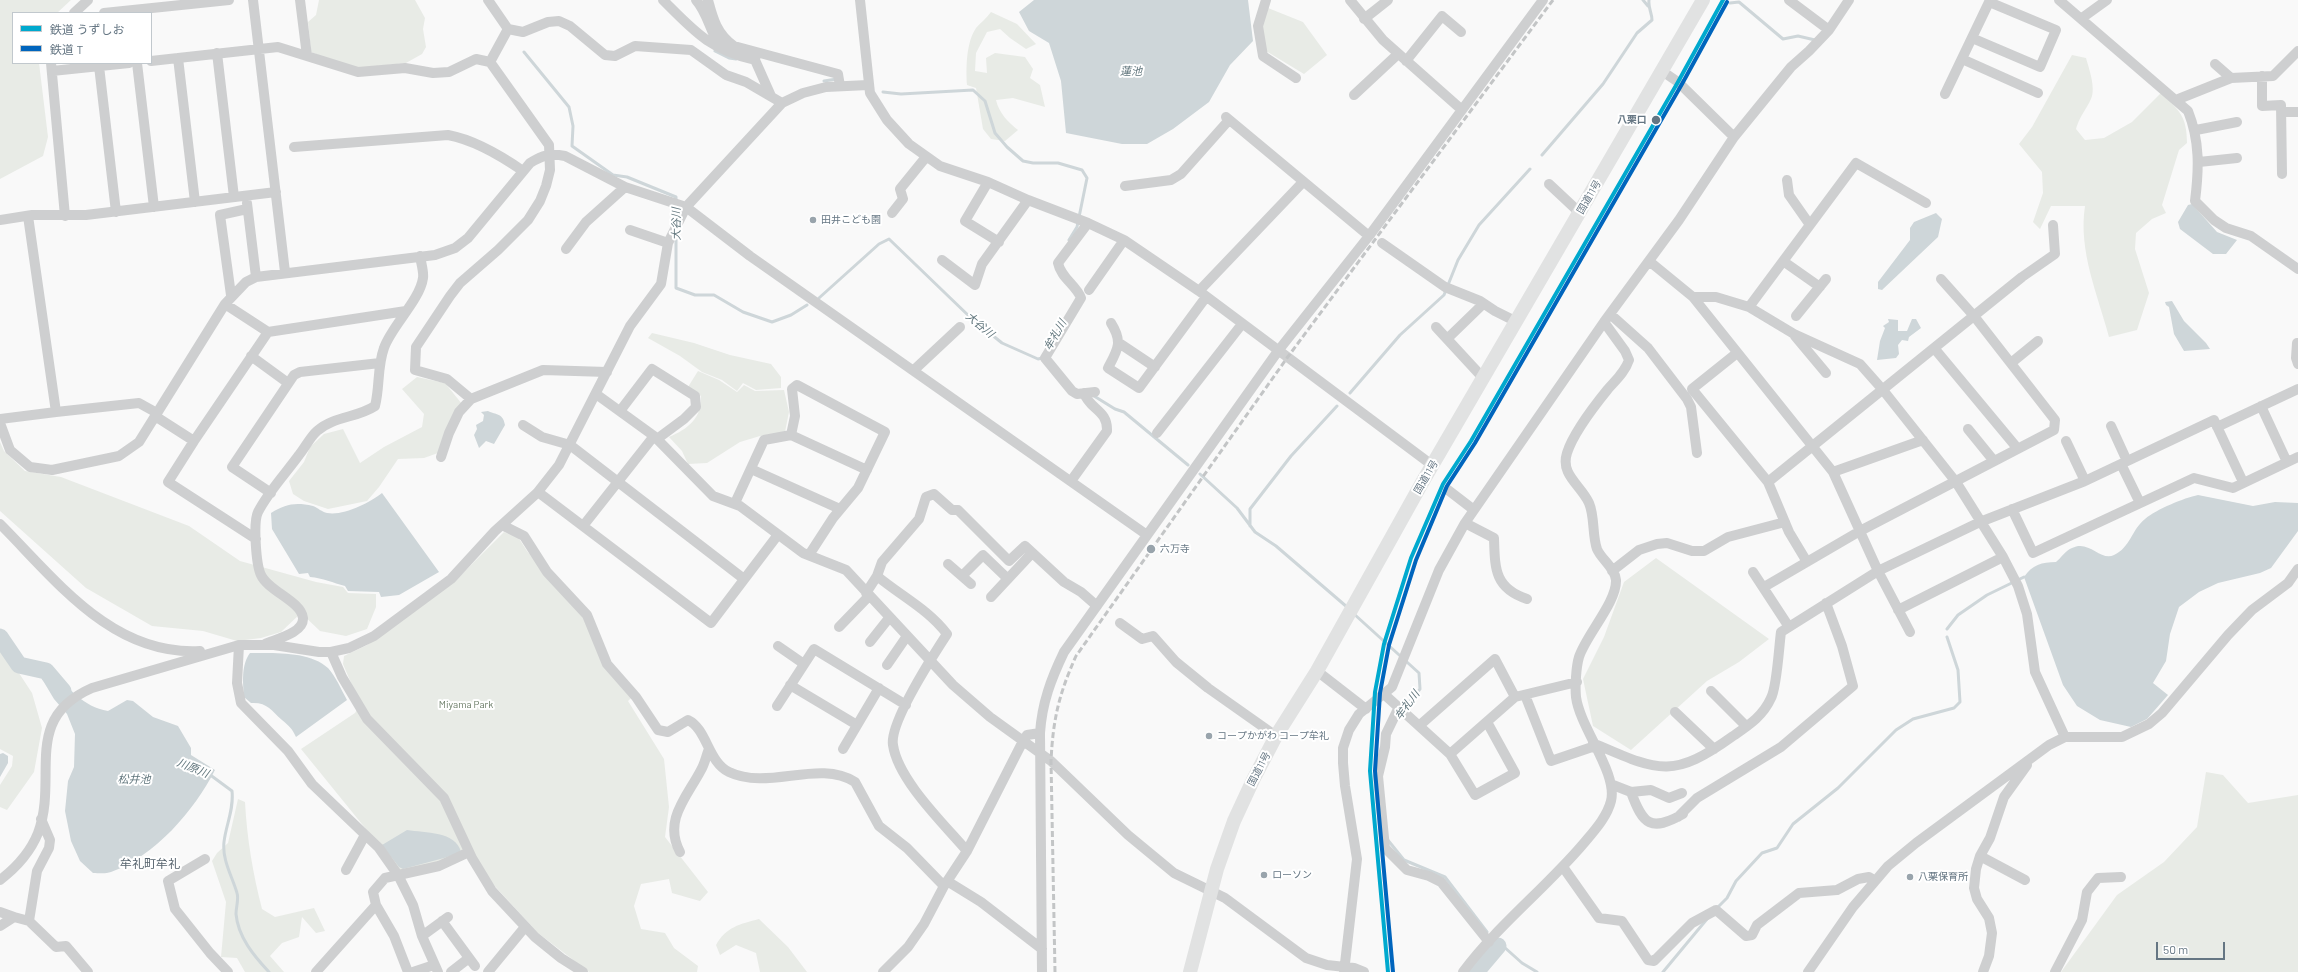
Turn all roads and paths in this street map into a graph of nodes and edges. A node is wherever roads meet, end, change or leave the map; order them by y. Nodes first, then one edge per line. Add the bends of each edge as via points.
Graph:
1 (88, 0) edge
2 (229, 0) edge
3 (253, 0) edge
4 (300, 0) edge
5 (488, 0) edge
6 (663, 0) edge
7 (696, 0) edge
8 (708, 0) edge
9 (860, 0) edge
10 (1266, 0) edge
11 (1350, 0) edge
12 (1388, 0) edge
13 (1703, 0) edge
14 (1789, 0) edge
15 (1849, 0) edge
16 (2059, 0) edge
17 (2107, 0) edge
18 (1989, 1) edge
19 (1538, 2) edge
20 (75, 12) edge
21 (114, 12) edge
22 (2082, 18) junction
23 (1364, 19) junction
24 (508, 29) junction
25 (1829, 30) junction
26 (1461, 32) dead end
27 (1972, 38) junction
28 (259, 49) junction
29 (723, 51) junction
30 (2298, 51) edge
31 (217, 53) junction
32 (1398, 54) junction
33 (307, 56) junction
34 (755, 56) junction
35 (178, 58) junction
36 (1962, 59) junction
37 (152, 61) edge
38 (1406, 61) junction
39 (490, 62) junction
40 (119, 64) edge
41 (137, 64) edge
42 (2215, 64) dead end
43 (99, 66) junction
44 (52, 67) edge
45 (1662, 71) junction
46 (2262, 76) junction
47 (1296, 78) dead end
48 (2231, 78) junction
49 (868, 85) junction
50 (840, 86) junction
51 (2038, 93) dead end
52 (1945, 94) dead end
53 (1354, 95) dead end
54 (771, 96) junction
55 (2176, 100) junction
56 (782, 103) junction
57 (1462, 110) junction
58 (2282, 112) junction
59 (2298, 112) edge
60 (2237, 122) dead end
61 (2196, 130) junction
62 (1734, 137) junction
63 (294, 147) dead end
64 (550, 154) junction
65 (926, 157) junction
66 (2237, 158) dead end
67 (2199, 162) junction
68 (523, 171) junction
69 (2282, 174) dead end
70 (1787, 180) dead end
71 (988, 182) junction
72 (1303, 182) junction
73 (1549, 184) dead end
74 (1125, 186) dead end
75 (625, 187) junction
76 (276, 192) junction
77 (246, 196) junction
78 (234, 197) junction
79 (1028, 200) junction
80 (195, 202) junction
81 (1926, 203) dead end
82 (154, 207) junction
83 (686, 207) junction
84 (247, 209) junction
85 (116, 212) junction
86 (892, 213) dead end
87 (1580, 213) junction
88 (28, 216) junction
89 (65, 216) junction
90 (0, 220) edge
91 (1088, 223) junction
92 (1810, 225) junction
93 (2053, 225) dead end
94 (630, 230) dead end
95 (1370, 236) junction
96 (670, 240) junction
97 (1124, 240) junction
98 (999, 242) junction
99 (1382, 243) dead end
100 (566, 249) dead end
101 (420, 256) junction
102 (942, 260) dead end
103 (1648, 261) junction
104 (1783, 261) junction
105 (2298, 268) edge
106 (285, 272) junction
107 (256, 277) junction
108 (1941, 279) dead end
109 (1089, 290) dead end
110 (1202, 294) junction
111 (231, 295) junction
112 (1693, 297) junction
113 (225, 304) junction
114 (1481, 306) dead end
115 (1749, 307) junction
116 (406, 312) junction
117 (1610, 314) junction
118 (1796, 316) dead end
119 (1974, 316) junction
120 (1111, 322) dead end
121 (1517, 322) junction
122 (1604, 322) junction
123 (1242, 324) junction
124 (960, 327) dead end
125 (1436, 327) dead end
126 (268, 332) junction
127 (1794, 334) junction
128 (1447, 339) junction
129 (2038, 341) dead end
130 (1119, 343) junction
131 (2297, 344) dead end
132 (1934, 348) junction
133 (1278, 351) junction
134 (1737, 353) junction
135 (251, 356) junction
136 (380, 363) junction
137 (2011, 363) junction
138 (2298, 364) edge
139 (1155, 367) junction
140 (914, 370) junction
141 (607, 372) junction
142 (1826, 373) dead end
143 (1484, 379) junction
144 (288, 383) junction
145 (2298, 389) edge
146 (1883, 390) junction
147 (1095, 392) dead end
148 (1084, 393) junction
149 (596, 394) junction
150 (471, 399) junction
151 (2261, 406) junction
152 (620, 411) junction
153 (56, 412) junction
154 (156, 414) junction
155 (0, 419) edge
156 (0, 423) edge
157 (523, 424) dead end
158 (2111, 426) dead end
159 (2217, 427) junction
160 (1968, 429) dead end
161 (1157, 433) dead end
162 (791, 435) junction
163 (655, 438) junction
164 (1923, 440) junction
165 (194, 441) junction
166 (2066, 441) dead end
167 (570, 445) junction
168 (1812, 446) junction
169 (2018, 449) junction
170 (1697, 453) dead end
171 (441, 457) dead end
172 (2298, 457) edge
173 (1994, 462) junction
174 (2287, 462) junction
175 (2124, 463) junction
176 (1432, 465) junction
177 (751, 469) junction
178 (867, 470) junction
179 (1833, 472) junction
180 (1071, 481) junction
181 (2085, 481) junction
182 (618, 482) junction
183 (1768, 482) junction
184 (1956, 482) junction
185 (2243, 482) junction
186 (1448, 490) dead end
187 (538, 492) junction
188 (271, 493) junction
189 (735, 503) junction
190 (2140, 503) junction
191 (840, 509) junction
192 (2012, 509) junction
193 (1474, 510) junction
194 (1785, 522) junction
195 (1980, 522) junction
196 (1465, 523) junction
197 (0, 524) edge
198 (502, 525) junction
199 (583, 526) junction
200 (1860, 531) junction
201 (1147, 535) junction
202 (778, 536) junction
203 (256, 539) junction
204 (1032, 553) junction
205 (809, 555) junction
206 (2003, 557) junction
207 (1807, 562) junction
208 (948, 564) dead end
209 (2298, 569) edge
210 (1612, 571) junction
211 (1878, 571) junction
212 (1753, 572) dead end
213 (877, 576) junction
214 (962, 576) junction
215 (744, 579) junction
216 (1008, 579) junction
217 (971, 584) dead end
218 (1764, 587) junction
219 (868, 595) junction
220 (991, 597) dead end
221 (1527, 599) dead end
222 (1826, 603) junction
223 (1097, 606) junction
224 (1898, 610) junction
225 (889, 618) junction
226 (1120, 623) dead end
227 (840, 627) dead end
228 (1789, 627) junction
229 (1910, 632) dead end
230 (906, 636) junction
231 (870, 642) dead end
232 (239, 645) junction
233 (263, 645) junction
234 (778, 646) dead end
235 (225, 648) junction
236 (331, 652) junction
237 (929, 660) junction
238 (804, 664) junction
239 (887, 665) dead end
240 (1317, 671) junction
241 (1577, 682) junction
242 (790, 685) junction
243 (879, 688) junction
244 (1711, 691) dead end
245 (1385, 695) junction
246 (1520, 696) junction
247 (906, 704) junction
248 (777, 706) dead end
249 (1366, 709) junction
250 (1402, 709) junction
251 (1675, 712) dead end
252 (1487, 722) junction
253 (857, 725) junction
254 (1420, 725) junction
255 (1746, 726) junction
256 (1040, 733) junction
257 (1276, 736) junction
258 (2066, 737) junction
259 (1023, 741) junction
260 (1594, 745) junction
261 (709, 749) junction
262 (843, 749) dead end
263 (1714, 749) junction
264 (1039, 752) junction
265 (1450, 754) junction
266 (2030, 758) junction
267 (1613, 785) junction
268 (1631, 792) junction
269 (1682, 793) dead end
270 (1719, 793) dead end
271 (1678, 817) junction
272 (41, 819) junction
273 (365, 835) junction
274 (967, 851) junction
275 (469, 852) junction
276 (680, 852) dead end
277 (1980, 856) junction
278 (205, 859) dead end
279 (1563, 867) junction
280 (346, 870) dead end
281 (398, 874) junction
282 (2122, 877) dead end
283 (0, 880) edge
284 (1874, 880) junction
285 (2025, 880) dead end
286 (945, 884) junction
287 (1210, 890) junction
288 (376, 905) junction
289 (0, 912) edge
290 (14, 917) junction
291 (29, 921) junction
292 (0, 926) edge
293 (525, 927) junction
294 (422, 936) junction
295 (1489, 942) junction
296 (1042, 949) junction
297 (436, 969) edge
298 (1344, 969) edge
299 (226, 971) edge
300 (88, 972) edge
301 (316, 972) edge
302 (408, 972) edge
303 (414, 972) edge
304 (451, 972) edge
305 (488, 972) edge
306 (584, 972) edge
307 (883, 972) edge
308 (1042, 972) edge
309 (1190, 972) edge
310 (1364, 972) edge
311 (1463, 972) edge
312 (1808, 972) edge
313 (1982, 972) edge
314 (2055, 972) edge

1 - 20 street
2 - 21 street
3 - 28 street
4 - 33 street
5 - 24 street
6 - 29 street via 690,29
7 - 29 street via 702,6 713,37
8 - 34 street via 713,19 723,38
9 - 49 street
10 - 47 street via 1258,26 1263,56
11 - 23 street
12 - 23 street
13 - 45 highway, 国道11号
14 - 25 street
15 - 25 street
16 - 22 street
17 - 22 street
18 - 27 street
18 - 27 street via 2056,30 2040,67
19 - 57 street
22 - 55 street
23 - 32 street
24 - 39 street
24 - 54 street via 523,32 548,22 560,21 606,55 615,56 635,46 691,50 726,75 746,82
25 - 62 street via 1790,67
26 - 38 street via 1442,16
27 - 36 street
28 - 31 street
28 - 33 street via 278,47
28 - 76 street
29 - 34 street
30 - 46 street via 2273,76
31 - 35 street
31 - 78 street
32 - 38 street
32 - 53 street
33 - 39 street via 358,72 405,68 433,73 450,72 476,59
34 - 50 street via 838,74
34 - 54 street
35 - 37 street
35 - 80 street
36 - 51 street
36 - 52 street
38 - 57 street
39 - 64 street via 549,145
40 - 43 street
41 - 82 street
42 - 48 street
43 - 44 street
43 - 85 street
44 - 89 street
45 - 62 street via 1678,82
45 - 87 highway, 国道11号
46 - 48 street
46 - 58 street via 2262,106 2282,105
48 - 55 street
49 - 50 street
49 - 65 street via 887,120 909,144
50 - 56 street via 803,93
54 - 56 street
55 - 61 street via 2188,110
56 - 83 street
57 - 95 street
58 - 59 street
58 - 69 street
60 - 61 street
61 - 67 street
62 - 103 street
63 - 68 street via 448,135 477,144
64 - 68 street via 530,163
64 - 75 street via 565,156
64 - 150 street via 546,186 528,220 460,283 416,347 416,370 448,379
65 - 71 street via 940,166
65 - 86 street via 900,189 902,199
66 - 67 street
67 - 105 street via 2195,201 2226,228 2251,236
68 - 101 street via 468,238 454,248 435,255
70 - 92 street via 1789,194
71 - 79 street
71 - 98 street via 965,221
72 - 74 street via 1228,119 1181,174 1171,180
72 - 95 street
72 - 110 street
73 - 87 street
75 - 83 street
75 - 100 street via 586,222
76 - 77 street
76 - 106 street
77 - 78 street
77 - 84 street
78 - 80 street
79 - 91 street
79 - 98 street
80 - 82 street
81 - 92 street via 1856,162
82 - 85 street
83 - 96 street
83 - 140 street via 750,256
84 - 107 street
84 - 111 street via 220,215
85 - 89 street
87 - 121 highway, 国道11号
88 - 89 street
88 - 90 street
88 - 153 street
91 - 97 street
91 - 148 street via 1058,263 1059,270 1081,298 1045,358 1072,391
92 - 104 street
93 - 119 street via 2055,254
94 - 96 street
95 - 133 street
96 - 141 street via 661,284 637,314
97 - 109 street
97 - 110 street
98 - 102 street via 982,264 975,285
99 - 121 street via 1448,289 1480,301
101 - 106 street
101 - 116 street via 423,278
103 - 112 street
103 - 117 street
104 - 115 street
104 - 118 street via 1823,283
106 - 107 street
107 - 111 street
108 - 119 street
110 - 123 street
110 - 139 street
111 - 113 street
112 - 115 street via 1716,297
112 - 134 street
113 - 126 street
113 - 154 street
114 - 128 street
115 - 127 street
116 - 126 street
116 - 136 street via 384,346
117 - 122 street
117 - 170 street via 1648,348 1687,399 1691,407
119 - 132 street
119 - 137 street
120 - 130 street via 1117,332
121 - 143 highway, 国道11号
122 - 193 street
122 - 210 street via 1625,350 1629,360 1627,368 1607,391 1578,433 1567,452 1565,464 1568,474 1589,503 1598,550
123 - 133 street
123 - 161 street
124 - 140 street
125 - 128 street
126 - 135 street
127 - 142 street
127 - 146 street via 1860,364
128 - 143 street
129 - 137 street
130 - 139 street
130 - 139 street via 1108,368 1139,388
131 - 138 street
132 - 146 street
132 - 169 street
133 - 176 street
133 - 201 street
134 - 168 street
134 - 183 street via 1692,389
135 - 144 street
135 - 165 street
136 - 144 street via 300,372
136 - 188 street via 375,406 366,413 331,422 317,431
137 - 169 street via 2055,420 2054,430
140 - 180 street
141 - 149 street
141 - 150 street via 543,370
143 - 176 highway, 国道11号
144 - 188 street via 232,466
145 - 151 street
146 - 164 street
146 - 168 street
147 - 148 street
148 - 180 street via 1086,400 1108,422 1108,431
149 - 152 street
149 - 167 street
150 - 171 street via 460,412 449,433
151 - 159 street
151 - 174 street
152 - 163 street
152 - 163 street via 652,369 695,396 696,407 684,419
153 - 154 street via 139,403
153 - 155 street
154 - 156 street via 139,442 119,456 52,470 30,467 10,450
154 - 165 street
157 - 167 street via 542,437
158 - 175 street
159 - 175 street via 2214,420
159 - 185 street
160 - 173 street
162 - 177 street via 764,440
162 - 178 street
162 - 178 street via 795,416 792,389 797,385 885,432
163 - 182 street
163 - 189 street via 713,496
164 - 179 street
164 - 184 street
165 - 203 street via 168,482
166 - 181 street
167 - 182 street
167 - 187 street via 559,465
168 - 179 street
168 - 183 street
169 - 173 street
172 - 174 street
173 - 184 street
174 - 185 street
175 - 181 street
175 - 190 street
176 - 240 highway, 国道11号
177 - 189 street
177 - 191 street
178 - 191 street via 858,488
179 - 200 street
180 - 201 street
181 - 192 street
182 - 199 street
182 - 215 street
183 - 194 street
184 - 195 street
184 - 200 street
185 - 190 street via 2233,488 2194,478
186 - 193 street
187 - 198 street
187 - 199 street
188 - 203 street via 257,513 254,533
189 - 202 street
190 - 192 street via 2033,553
191 - 205 street
192 - 195 street
193 - 196 street
194 - 207 street
194 - 210 street via 1728,537 1704,551 1692,551 1667,543 1657,544 1638,550
195 - 206 street
195 - 211 street
196 - 221 street via 1494,538 1495,565 1499,578 1504,587 1513,594
196 - 245 street via 1439,570 1405,659 1392,687
197 - 235 street via 74,599 112,630 140,643 164,650 181,652
198 - 236 street via 455,575 400,617 362,644
198 - 261 street via 524,536 546,572 587,615 607,664 636,697 658,730 668,732 688,720 695,723
199 - 215 street via 711,623
200 - 207 street
200 - 211 street
201 - 223 street
202 - 205 street
202 - 215 street
203 - 233 street via 261,575 301,612 303,619 301,626 295,631
204 - 213 street via 1025,546 1009,561 958,510 952,510 934,494 926,497 919,519 882,562
204 - 216 street
204 - 223 street via 1064,582
205 - 219 street via 846,570
206 - 224 street
206 - 258 street via 2018,586 2027,614 2035,672
207 - 218 street
208 - 214 street
209 - 258 street via 2288,583 2252,610 2162,713 2149,724 2122,737
210 - 241 street via 1616,581 1609,603 1579,658
211 - 222 street
211 - 224 street
212 - 218 street
213 - 219 street
213 - 237 street via 914,601 938,622 947,634
214 - 216 street via 983,555
214 - 217 street
216 - 220 street
218 - 228 street
219 - 225 street
219 - 227 street
222 - 228 street
222 - 271 street via 1853,686 1781,747 1697,798
223 - 256 street via 1064,652 1050,680 1044,700
224 - 229 street
225 - 230 street
225 - 231 street
226 - 257 street via 1142,639 1153,636 1176,662 1203,684
228 - 255 street via 1781,632 1772,697 1759,717
230 - 237 street
230 - 239 street
232 - 233 street
232 - 235 street
232 - 273 street via 237,683 241,703 288,751 312,784
233 - 236 street
234 - 238 street
235 - 272 street via 106,683 78,694 58,712 47,740 45,793
236 - 275 street via 342,677 367,719 444,798
237 - 247 street
237 - 259 street via 990,717
238 - 242 street
238 - 243 street via 814,649
240 - 249 street
240 - 257 highway, 国道11号
241 - 246 street
241 - 260 street via 1576,696
242 - 248 street
242 - 253 street
243 - 247 street
243 - 253 street
244 - 255 street
245 - 249 street
245 - 250 street
246 - 252 street
246 - 254 street via 1495,659
246 - 260 street via 1551,762
247 - 274 street via 892,744 899,768
249 - 298 street via 1359,714 1349,730 1343,748 1345,786 1357,859
250 - 254 street
250 - 295 street via 1386,734 1378,776 1385,848 1407,870 1441,882
251 - 263 street
252 - 265 street
252 - 265 street via 1515,773 1475,795
253 - 262 street
254 - 265 street
255 - 263 street
256 - 259 street via 1027,735
256 - 264 street
257 - 287 highway, 国道11号 via 1234,821
258 - 266 street
259 - 264 street
259 - 274 street
260 - 263 street via 1638,762 1660,767 1678,766
260 - 267 street
261 - 276 street via 701,770 675,814 675,842
261 - 286 street via 729,772 757,778 822,774 855,782 879,826
264 - 287 street via 1128,835 1174,873
264 - 296 street
266 - 277 street via 2004,797 1990,838
266 - 284 street via 1916,843
267 - 268 street
267 - 279 street via 1611,802 1601,822
268 - 269 street via 1651,790 1669,798
268 - 271 street via 1644,819 1654,825
270 - 271 street
272 - 283 street via 30,849 19,864
272 - 291 street via 50,840 49,848 37,871
273 - 280 street
273 - 281 street via 379,848
274 - 286 street
275 - 281 street via 439,866
275 - 293 street via 492,891
277 - 285 street
277 - 313 street via 1974,888 1989,918 1992,933 1990,956
278 - 299 street via 168,880 175,908
279 - 284 street via 1599,918 1622,921 1648,960 1654,961 1692,922 1716,910 1746,936 1752,935 1757,926 1799,893 1837,890 1858,879 1869,877
279 - 295 street
281 - 288 street via 385,878 373,892
281 - 294 street via 413,905
282 - 314 street via 2098,878 2087,892 2082,920
284 - 312 street
286 - 296 street via 981,902
286 - 307 street via 916,937
287 - 298 street via 1225,898 1306,958
287 - 309 highway, 国道11号
288 - 301 street
288 - 302 street via 394,936
289 - 290 street
290 - 291 street
290 - 292 street
291 - 300 street via 56,947 66,946
293 - 305 street
293 - 306 street via 561,958
294 - 297 street
294 - 304 street via 445,919 472,962
295 - 311 street
296 - 308 street
297 - 303 street
298 - 310 street

